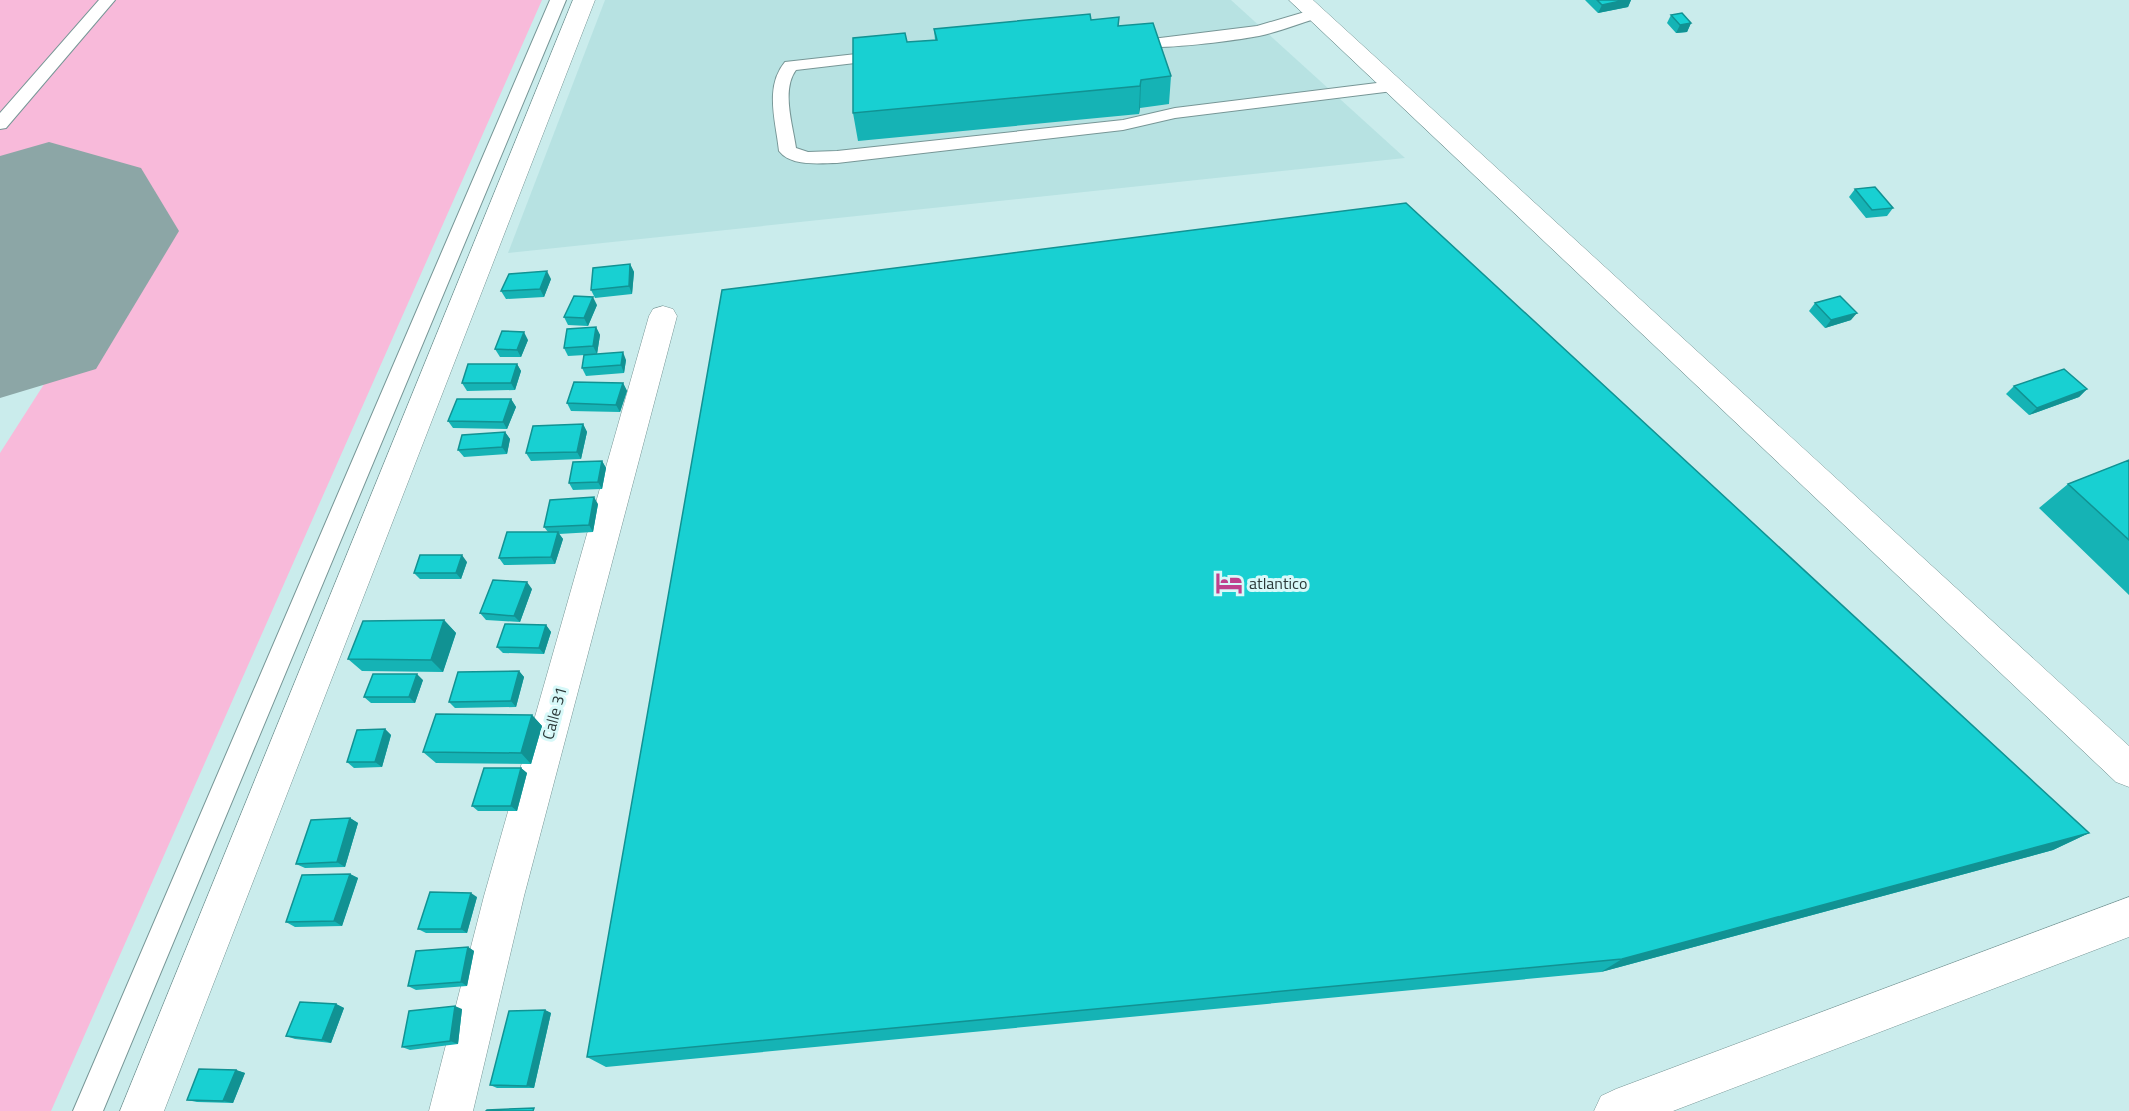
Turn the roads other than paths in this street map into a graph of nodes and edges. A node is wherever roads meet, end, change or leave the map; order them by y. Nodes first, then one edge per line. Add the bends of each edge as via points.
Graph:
1 (107, 0) edge
2 (558, 0) edge
3 (584, 0) edge
4 (1308, 7) edge
5 (1115, 34) edge
6 (898, 55) edge
7 (1393, 86) junction
8 (0, 124) edge
9 (663, 316) dead end
10 (2129, 770) edge
11 (2129, 917) edge
12 (88, 1111) edge
13 (142, 1111) edge
14 (451, 1111) edge
15 (1616, 1111) edge

1 - 8 lane
2 - 12 lane
3 - 13 main road
4 - 5 lane via 1259,31 1152,45 1135,44
4 - 7 main road
6 - 7 lane via 792,66 784,71 780,84 788,150 807,158 837,158 1123,125 1175,113
7 - 10 main road
9 - 14 main road, Calle 31 via 507,884
11 - 15 main road

